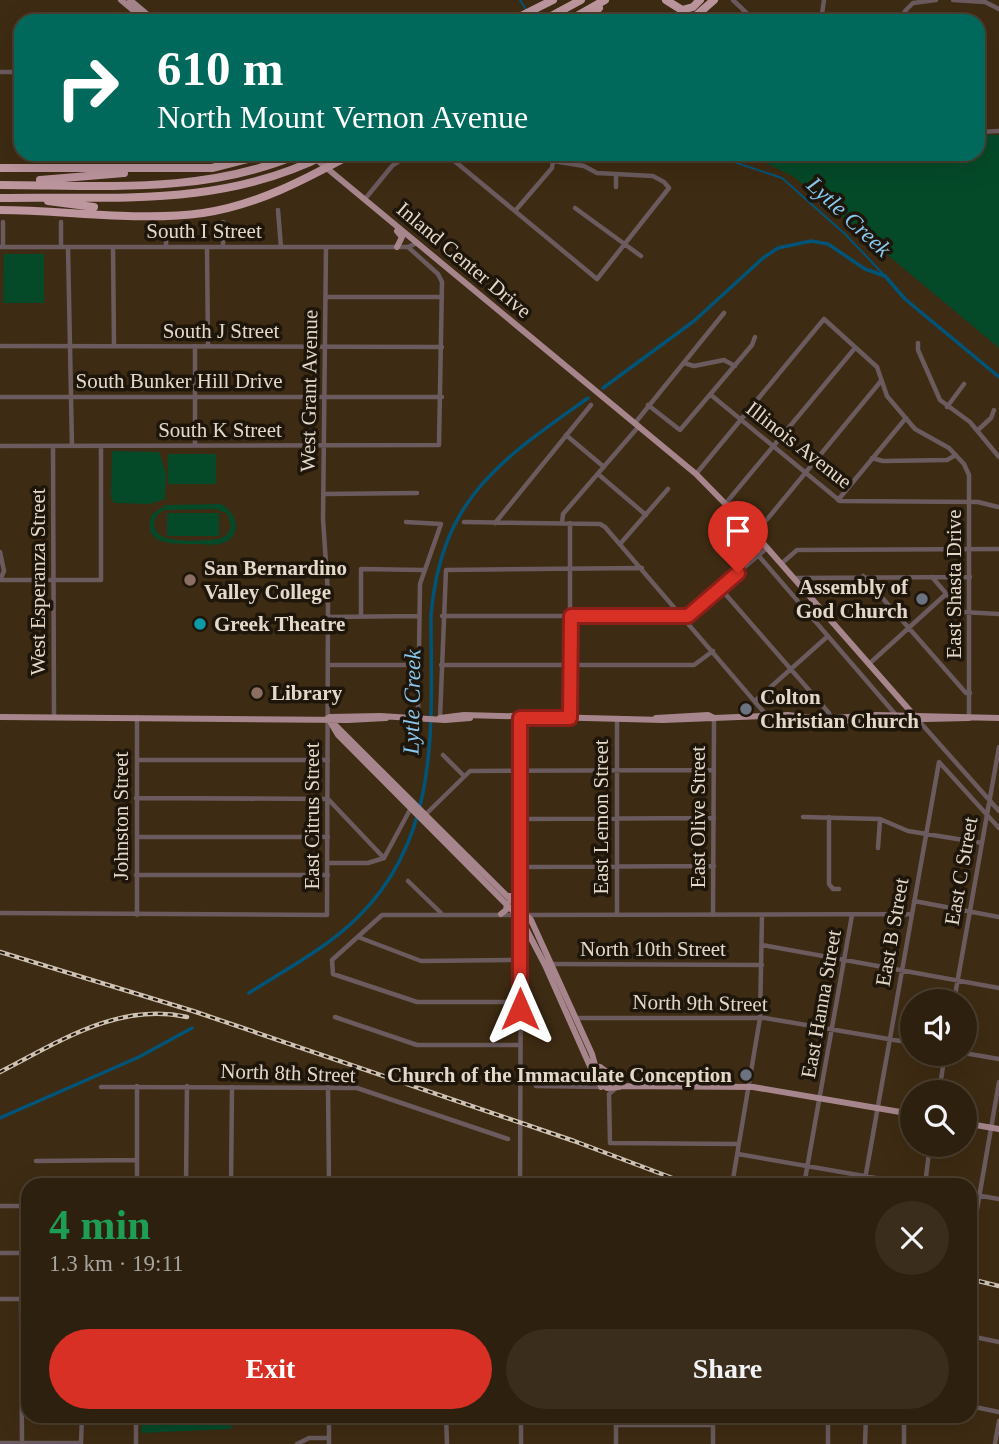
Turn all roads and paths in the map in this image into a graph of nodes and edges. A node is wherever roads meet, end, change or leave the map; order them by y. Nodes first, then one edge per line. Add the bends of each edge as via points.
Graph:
1 (121, 0) edge
2 (130, 0) edge
3 (553, 0) edge
4 (559, 0) edge
5 (581, 0) edge
6 (607, 0) edge
7 (666, 0) edge
8 (700, 0) edge
9 (714, 0) edge
10 (733, 0) edge
11 (936, 0) edge
12 (953, 0) edge
13 (999, 9) edge
14 (138, 14) edge
15 (147, 14) edge
16 (524, 14) edge
17 (534, 14) edge
18 (554, 14) edge
19 (581, 14) edge
20 (590, 14) edge
21 (698, 14) edge
22 (748, 14) edge
23 (904, 14) edge
24 (246, 161) edge
25 (280, 161) edge
26 (310, 161) edge
27 (318, 161) edge
28 (336, 161) edge
29 (400, 161) edge
30 (454, 161) edge
31 (554, 161) joint
32 (324, 166) junction
33 (0, 168) edge
34 (204, 169) junction
35 (616, 176) junction
36 (0, 185) edge
37 (25, 185) junction
38 (616, 187) dead end
39 (32, 197) junction
40 (0, 198) edge
41 (365, 200) junction
42 (575, 208) dead end
43 (220, 209) junction
44 (0, 210) edge
45 (278, 210) dead end
46 (515, 211) junction
47 (3, 222) dead end
48 (61, 222) dead end
49 (223, 222) dead end
50 (393, 224) junction
51 (166, 227) dead end
52 (417, 243) junction
53 (624, 246) junction
54 (2, 247) edge
55 (61, 247) junction
56 (68, 247) junction
57 (113, 247) junction
58 (166, 247) junction
59 (208, 247) junction
60 (223, 247) junction
61 (281, 247) junction
62 (326, 247) junction
63 (397, 247) junction
64 (408, 247) junction
65 (641, 256) dead end
66 (326, 297) junction
67 (442, 297) junction
68 (724, 313) dead end
69 (755, 337) dead end
70 (918, 343) dead end
71 (0, 346) edge
72 (69, 346) junction
73 (114, 346) junction
74 (195, 346) junction
75 (208, 346) junction
76 (326, 347) junction
77 (442, 347) junction
78 (855, 348) junction
79 (684, 363) junction
80 (735, 366) junction
81 (882, 381) junction
82 (964, 384) dead end
83 (196, 396) junction
84 (711, 396) junction
85 (0, 397) edge
86 (72, 397) junction
87 (326, 397) junction
88 (442, 397) junction
89 (591, 405) dead end
90 (648, 405) junction
91 (947, 407) junction
92 (994, 411) dead end
93 (906, 418) junction
94 (741, 419) junction
95 (637, 424) junction
96 (978, 430) junction
97 (566, 435) junction
98 (0, 446) edge
99 (53, 446) junction
100 (72, 446) junction
101 (101, 446) junction
102 (195, 446) junction
103 (324, 446) junction
104 (773, 446) junction
105 (956, 455) junction
106 (999, 457) edge
107 (872, 458) junction
108 (604, 467) junction
109 (805, 473) junction
110 (598, 474) junction
111 (695, 474) junction
112 (668, 489) dead end
113 (417, 493) dead end
114 (323, 494) junction
115 (838, 500) junction
116 (971, 502) junction
117 (726, 503) junction
118 (998, 507) edge
119 (646, 515) junction
120 (406, 522) dead end
121 (464, 522) dead end
122 (495, 523) junction
123 (562, 523) junction
124 (570, 523) junction
125 (755, 534) junction
126 (620, 544) junction
127 (767, 548) junction
128 (970, 549) junction
129 (999, 549) edge
130 (0, 552) edge
131 (758, 555) junction
132 (781, 564) junction
133 (570, 568) junction
134 (642, 568) junction
135 (424, 570) junction
136 (863, 576) junction
137 (932, 577) junction
138 (970, 577) junction
139 (794, 578) junction
140 (0, 580) edge
141 (53, 580) junction
142 (720, 588) junction
143 (946, 594) junction
144 (970, 614) junction
145 (999, 614) edge
146 (419, 616) junction
147 (442, 616) junction
148 (571, 616) junction
149 (684, 616) junction
150 (328, 617) junction
151 (361, 617) junction
152 (909, 629) junction
153 (828, 636) junction
154 (713, 651) junction
155 (869, 664) junction
156 (328, 665) junction
157 (419, 665) junction
158 (441, 665) junction
159 (570, 665) junction
160 (791, 669) junction
161 (970, 693) junction
162 (756, 700) junction
163 (896, 716) junction
164 (54, 717) junction
165 (0, 718) edge
166 (137, 718) junction
167 (328, 718) junction
168 (422, 718) junction
169 (440, 718) junction
170 (520, 718) junction
171 (570, 718) junction
172 (617, 718) junction
173 (714, 718) junction
174 (772, 718) junction
175 (832, 718) junction
176 (969, 718) junction
177 (999, 718) edge
178 (917, 719) junction
179 (338, 735) junction
180 (328, 739) junction
181 (999, 747) edge
182 (361, 752) junction
183 (443, 755) dead end
184 (136, 760) junction
185 (328, 760) junction
186 (521, 770) junction
187 (617, 770) junction
188 (714, 770) junction
189 (997, 775) edge
190 (464, 776) junction
191 (136, 798) junction
192 (328, 799) junction
193 (990, 800) junction
194 (414, 807) junction
195 (999, 811) edge
196 (987, 814) junction
197 (425, 815) junction
198 (803, 817) dead end
199 (829, 817) junction
200 (617, 818) junction
201 (714, 818) junction
202 (520, 819) junction
203 (880, 819) junction
204 (999, 828) edge
205 (925, 834) junction
206 (136, 837) junction
207 (328, 837) junction
208 (982, 843) junction
209 (878, 848) dead end
210 (384, 858) junction
211 (328, 863) junction
212 (616, 866) junction
213 (714, 866) junction
214 (520, 867) junction
215 (136, 875) junction
216 (328, 875) junction
217 (408, 881) dead end
218 (839, 889) dead end
219 (521, 891) junction
220 (508, 900) junction
221 (914, 901) junction
222 (970, 912) junction
223 (0, 913) edge
224 (442, 914) junction
225 (501, 914) junction
226 (521, 914) junction
227 (911, 914) junction
228 (137, 915) junction
229 (617, 915) junction
230 (713, 915) junction
231 (762, 915) junction
232 (852, 915) junction
233 (999, 917) edge
234 (530, 934) junction
235 (358, 937) junction
236 (520, 939) junction
237 (762, 945) junction
238 (520, 960) junction
239 (845, 961) junction
240 (548, 965) junction
241 (762, 965) junction
242 (901, 970) junction
243 (958, 980) junction
244 (999, 988) edge
245 (956, 989) edge
246 (520, 1002) junction
247 (335, 1017) dead end
248 (760, 1018) junction
249 (573, 1020) junction
250 (832, 1029) junction
251 (889, 1040) junction
252 (900, 1042) edge
253 (520, 1045) junction
254 (592, 1054) junction
255 (977, 1055) edge
256 (999, 1059) edge
257 (999, 1083) edge
258 (137, 1086) junction
259 (187, 1086) junction
260 (536, 1086) dead end
261 (101, 1087) dead end
262 (232, 1087) junction
263 (328, 1087) junction
264 (601, 1087) junction
265 (630, 1087) junction
266 (749, 1087) junction
267 (614, 1090) junction
268 (820, 1098) junction
269 (877, 1108) junction
270 (900, 1112) edge
271 (977, 1125) edge
272 (995, 1128) edge
273 (509, 1139) dead end
274 (739, 1144) junction
275 (737, 1153) junction
276 (928, 1157) edge
277 (137, 1160) junction
278 (36, 1161) dead end
279 (808, 1166) junction
280 (865, 1176) junction
281 (137, 1178) edge
282 (186, 1178) edge
283 (231, 1178) edge
284 (329, 1178) edge
285 (520, 1178) edge
286 (733, 1178) edge
287 (805, 1178) edge
288 (876, 1178) edge
289 (926, 1178) edge
290 (979, 1196) junction
291 (999, 1199) edge
292 (0, 1206) edge
293 (21, 1206) edge
294 (977, 1208) edge
295 (0, 1253) edge
296 (21, 1253) edge
297 (0, 1299) edge
298 (21, 1299) joint
299 (977, 1337) edge
300 (999, 1342) edge
301 (21, 1363) edge
302 (977, 1407) edge
303 (999, 1412) edge
304 (999, 1421) edge
305 (22, 1423) edge
306 (82, 1423) edge
307 (136, 1423) edge
308 (329, 1423) edge
309 (446, 1423) edge
310 (521, 1423) edge
311 (828, 1423) edge
312 (866, 1423) edge
313 (904, 1423) edge
314 (616, 1425) joint
315 (713, 1425) joint
316 (329, 1441) edge
317 (1, 1443) edge
318 (22, 1443) edge
319 (37, 1443) edge
320 (81, 1443) edge
321 (136, 1444) edge
322 (298, 1444) edge
323 (447, 1444) edge
324 (521, 1444) edge
325 (616, 1444) edge
326 (713, 1444) edge
327 (828, 1444) edge
328 (865, 1444) edge
329 (904, 1444) edge
330 (995, 1444) edge

1 - 14 main road
2 - 15 main road
3 - 16 highway
4 - 17 highway
5 - 18 highway
6 - 19 highway
6 - 20 highway
7 - 8 highway via 682,10
9 - 21 highway
10 - 22 street
11 - 23 street via 912,3
12 - 13 street via 985,2
24 - 34 highway
25 - 37 highway via 247,173 184,184
26 - 39 highway via 264,180 184,197
27 - 32 main road, Inland Center Drive, bridge
28 - 32 highway
29 - 41 street
30 - 46 street
31 - 35 street
31 - 46 street
32 - 41 main road, Inland Center Drive
32 - 43 highway via 275,193
33 - 34 highway
34 - 37 highway via 40,180
35 - 38 street
35 - 53 street via 646,175 664,181 669,188
36 - 37 highway
39 - 40 highway
39 - 43 highway via 151,212
41 - 50 main road, Inland Center Drive
42 - 53 street
43 - 44 highway via 172,215
45 - 61 street
46 - 53 street via 597,279
47 - 54 street
48 - 55 street
49 - 60 street
50 - 52 main road, Inland Center Drive
50 - 63 main road via 402,237
51 - 58 street
52 - 64 street, South I Street
52 - 95 main road, Inland Center Drive
53 - 65 street
54 - 55 street, South I Street
55 - 56 street, South I Street
56 - 57 street, South I Street
56 - 72 street
57 - 58 street, South I Street
57 - 73 street
58 - 59 street, South I Street
59 - 60 street, South I Street
59 - 75 street
60 - 61 street, South I Street
61 - 62 street, South I Street
62 - 63 street, South I Street
62 - 66 street, West Grant Avenue
63 - 64 street, South I Street
64 - 67 street via 441,278
66 - 67 street
66 - 76 street, West Grant Avenue
67 - 77 street
68 - 79 street
69 - 80 street
70 - 91 street via 930,380
71 - 72 street, South J Street
72 - 73 street, South J Street
72 - 86 street
73 - 74 street, South J Street
74 - 75 street, South J Street
74 - 83 street
75 - 76 street, South J Street
76 - 77 street, South J Street
76 - 87 street, West Grant Avenue
77 - 88 street
78 - 81 street via 877,367
78 - 94 street via 824,319
78 - 104 street
79 - 80 street via 694,366 724,360
79 - 90 street
80 - 84 street
81 - 93 street via 887,396
81 - 109 street
82 - 91 street
83 - 86 street, South Bunker Hill Drive
83 - 87 street, South Bunker Hill Drive
83 - 102 street
84 - 90 street via 680,430
84 - 94 street, Illinois Avenue
85 - 86 street, South Bunker Hill Drive
86 - 100 street
87 - 88 street, South Bunker Hill Drive
87 - 103 street, West Grant Avenue
88 - 103 street, South K Street via 441,444
89 - 97 street
90 - 95 street
91 - 96 street
92 - 96 street
93 - 105 street via 921,435
93 - 107 street
94 - 104 street, Illinois Avenue
94 - 111 street
95 - 108 street
95 - 111 main road, Inland Center Drive
96 - 106 street
97 - 108 street
97 - 122 street
98 - 99 street, South K Street
99 - 100 street, South K Street
99 - 141 street, West Esperanza Street
100 - 101 street, South K Street
101 - 102 street, South K Street
101 - 141 street via 101,580
102 - 103 street, South K Street
103 - 114 street, West Grant Avenue
104 - 109 street, Illinois Avenue
104 - 117 street
105 - 107 street via 947,460
105 - 116 street, East Shasta Drive via 969,475
107 - 115 street
108 - 110 street
109 - 115 street, Illinois Avenue
109 - 125 street
110 - 119 street
110 - 123 street via 563,514
111 - 117 main road, Inland Center Drive
112 - 119 street
113 - 114 street
114 - 150 street, West Grant Avenue
115 - 116 street, Illinois Avenue
116 - 118 street, Illinois Avenue
116 - 128 street, East Shasta Drive
117 - 125 main road, Inland Center Drive
119 - 126 street
120 - 135 street via 441,524
121 - 122 street
122 - 123 street
123 - 124 street
124 - 126 street via 600,524
124 - 133 street
125 - 127 main road, Inland Center Drive
126 - 134 street
127 - 131 street
127 - 132 main road, Inland Center Drive
128 - 129 street
128 - 132 street via 797,550
128 - 138 street, East Shasta Drive
130 - 140 street via 4,570
131 - 142 street
131 - 153 street
132 - 139 main road, Inland Center Drive
133 - 134 street
133 - 147 street via 446,570
133 - 148 street
134 - 149 street
135 - 146 street
135 - 151 street via 361,569
136 - 137 street
136 - 139 street
136 - 152 street
137 - 138 street
137 - 143 street
138 - 144 street, East Shasta Drive
139 - 155 main road, Inland Center Drive
140 - 141 street
141 - 164 street, West Esperanza Street
142 - 149 street
142 - 160 street
143 - 144 street via 962,612
143 - 152 street
144 - 145 street
144 - 161 street, East Shasta Drive
146 - 151 street
146 - 157 street
147 - 148 street
147 - 158 street
148 - 149 street
148 - 159 street
149 - 154 street
150 - 151 street
150 - 156 street, East Citrus Street
152 - 155 street
152 - 161 street
153 - 160 street
153 - 163 street
154 - 159 street via 694,665
154 - 162 street
155 - 178 main road, Inland Center Drive
156 - 157 street
156 - 167 street, East Citrus Street
157 - 168 street
158 - 159 street
158 - 169 street
159 - 171 street
160 - 162 street
160 - 175 street
161 - 176 street, East Shasta Drive
162 - 174 street
163 - 175 main road
163 - 178 main road
164 - 165 main road
164 - 166 main road
166 - 167 main road
166 - 184 street, Johnston Street
167 - 168 main road
167 - 179 main road
167 - 180 street, East Citrus Street
167 - 182 main road
168 - 169 main road
169 - 170 main road
170 - 171 main road
170 - 186 street
171 - 172 main road
172 - 173 main road
172 - 187 street, East Lemon Street
173 - 174 main road
173 - 188 street, East Olive Street
174 - 175 main road
175 - 178 main road
176 - 177 main road
176 - 178 main road
178 - 193 street
179 - 180 street
179 - 182 main road
180 - 185 street, East Citrus Street
181 - 189 street, East C Street
182 - 194 main road
183 - 190 street
184 - 185 street
184 - 191 street, Johnston Street
185 - 192 street, East Citrus Street
186 - 187 street
186 - 190 street via 470,771
186 - 202 street
187 - 188 street
187 - 200 street, East Lemon Street
188 - 201 street, East Olive Street
189 - 193 street, East C Street
190 - 197 street
191 - 192 street
191 - 206 street, Johnston Street
192 - 207 street, East Citrus Street
192 - 210 street
193 - 195 street
193 - 196 street, East C Street
194 - 197 main road
194 - 210 street
196 - 204 street
196 - 205 street, East B Street via 939,762
196 - 208 street, East C Street
197 - 220 main road
198 - 199 street
199 - 203 street
199 - 218 street via 829,884
200 - 201 street
200 - 202 street
200 - 212 street, East Lemon Street
201 - 213 street, East Olive Street
202 - 214 street
203 - 205 street via 895,828
203 - 209 street
205 - 208 street
205 - 221 street, East B Street
206 - 207 street
206 - 215 street, Johnston Street
207 - 211 street, East Citrus Street
208 - 222 street, East C Street
210 - 211 street via 368,863
211 - 216 street, East Citrus Street
212 - 213 street
212 - 214 street
212 - 229 street, East Lemon Street
213 - 230 street, East Olive Street
214 - 219 street
215 - 216 street
215 - 228 street, Johnston Street
216 - 228 street, East Citrus Street via 327,915
217 - 224 street
219 - 220 main road
219 - 226 street
220 - 225 main road
220 - 226 main road
221 - 222 street
221 - 227 street, East B Street
222 - 233 street
222 - 243 street, East C Street
223 - 228 street
224 - 225 street
224 - 235 street via 382,915
225 - 226 street
226 - 229 street
226 - 234 main road
226 - 236 street
226 - 240 main road
227 - 232 street
227 - 242 street, East B Street
229 - 230 street
230 - 231 street
231 - 232 street
231 - 237 street
232 - 239 street, East Hanna Street
234 - 236 main road
234 - 240 main road
235 - 238 street via 421,961
235 - 246 street via 335,955 333,974 417,1002
236 - 238 street
237 - 239 street
237 - 241 street
238 - 246 street
239 - 242 street
239 - 250 street, East Hanna Street
240 - 241 street, North 10th Street
240 - 249 main road
241 - 248 street
242 - 243 street
242 - 251 street, East B Street
243 - 244 street
243 - 245 street, East C Street
246 - 253 street
247 - 253 street via 417,1045
248 - 249 street, North 9th Street
248 - 250 street, North 9th Street
248 - 266 street
249 - 254 main road
249 - 264 main road
250 - 251 street, North 9th Street
250 - 268 street, East Hanna Street
251 - 252 street, North 9th Street
251 - 269 street, East B Street
253 - 285 street
254 - 264 main road
254 - 265 main road via 607,1076
255 - 256 street
257 - 272 street
258 - 259 street, North 8th Street
258 - 261 street, North 8th Street
258 - 277 street
259 - 262 street, North 8th Street
259 - 282 street
260 - 264 street
262 - 263 street, North 8th Street
262 - 283 street
263 - 273 street, North 8th Street via 357,1088
263 - 284 street
264 - 267 main road
264 - 267 street
265 - 266 main road
265 - 267 main road
266 - 268 main road
266 - 274 street
267 - 274 street via 610,1143
268 - 269 main road
268 - 279 street, East Hanna Street
269 - 270 main road
269 - 280 street, East B Street
271 - 272 main road
272 - 290 street
274 - 275 street
275 - 279 street
275 - 286 street
276 - 289 street
277 - 278 street
277 - 281 street
279 - 280 street
279 - 287 street, East Hanna Street
280 - 288 street
290 - 291 street
290 - 294 street
292 - 293 street
295 - 296 street
297 - 298 street
298 - 301 street
299 - 300 street
302 - 303 street
304 - 330 street
305 - 318 street
306 - 320 street
307 - 321 street
308 - 316 street
309 - 323 street
310 - 324 street
311 - 327 street
312 - 328 street
313 - 329 street
314 - 315 street
314 - 325 street
315 - 326 street
316 - 322 street via 309,1438
317 - 318 street
318 - 319 street
319 - 320 street

